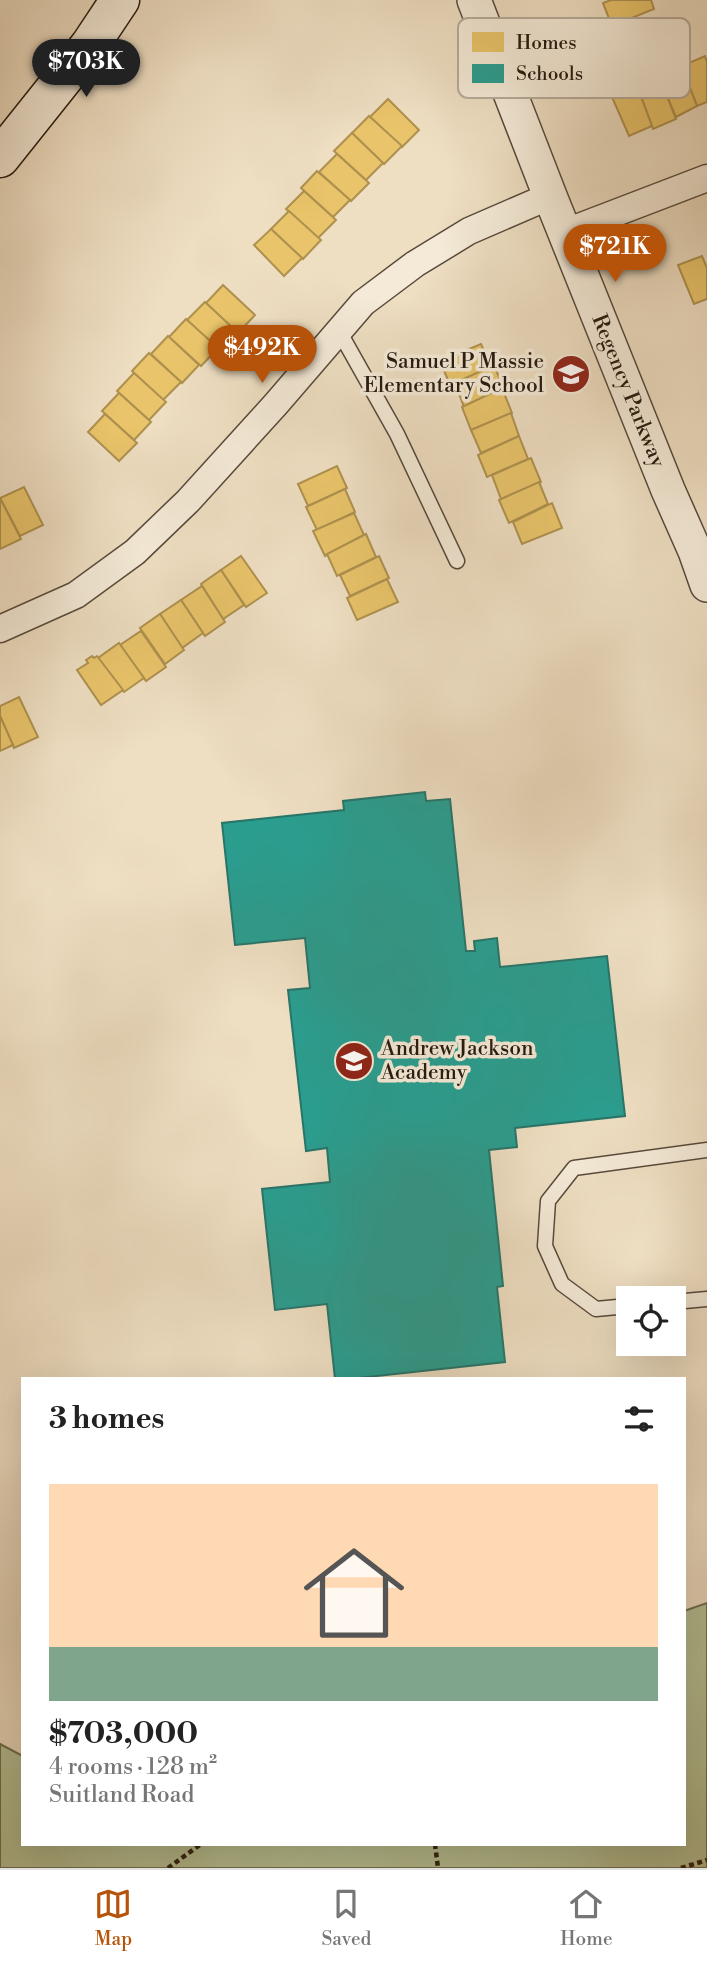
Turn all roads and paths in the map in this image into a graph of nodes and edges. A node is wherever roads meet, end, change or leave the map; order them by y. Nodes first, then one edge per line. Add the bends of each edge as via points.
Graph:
1 (120, 0) edge
2 (474, 0) edge
3 (481, 18) edge
4 (512, 98) edge
5 (0, 158) edge
6 (707, 178) edge
7 (550, 196) junction
8 (565, 232) junction
9 (339, 331) junction
10 (457, 561) dead end
11 (707, 585) edge
12 (0, 629) edge
13 (707, 1150) edge
14 (707, 1299) edge
15 (686, 1301) edge
16 (616, 1307) edge
17 (198, 1846) edge
18 (435, 1846) edge
19 (707, 1860) edge
20 (168, 1868) edge
21 (438, 1868) edge
22 (681, 1868) edge

1 - 5 main road
2 - 3 street, Regency Parkway
4 - 7 street, Regency Parkway
6 - 8 street
7 - 8 street, Regency Parkway
7 - 9 street via 470,231 415,264 363,303
8 - 11 street, Regency Parkway
9 - 10 lane via 397,434
9 - 12 street via 197,492 135,552 76,595
13 - 16 lane via 574,1168 548,1201 545,1247 562,1284 596,1309
14 - 15 lane
17 - 20 path
18 - 21 path
19 - 22 path

